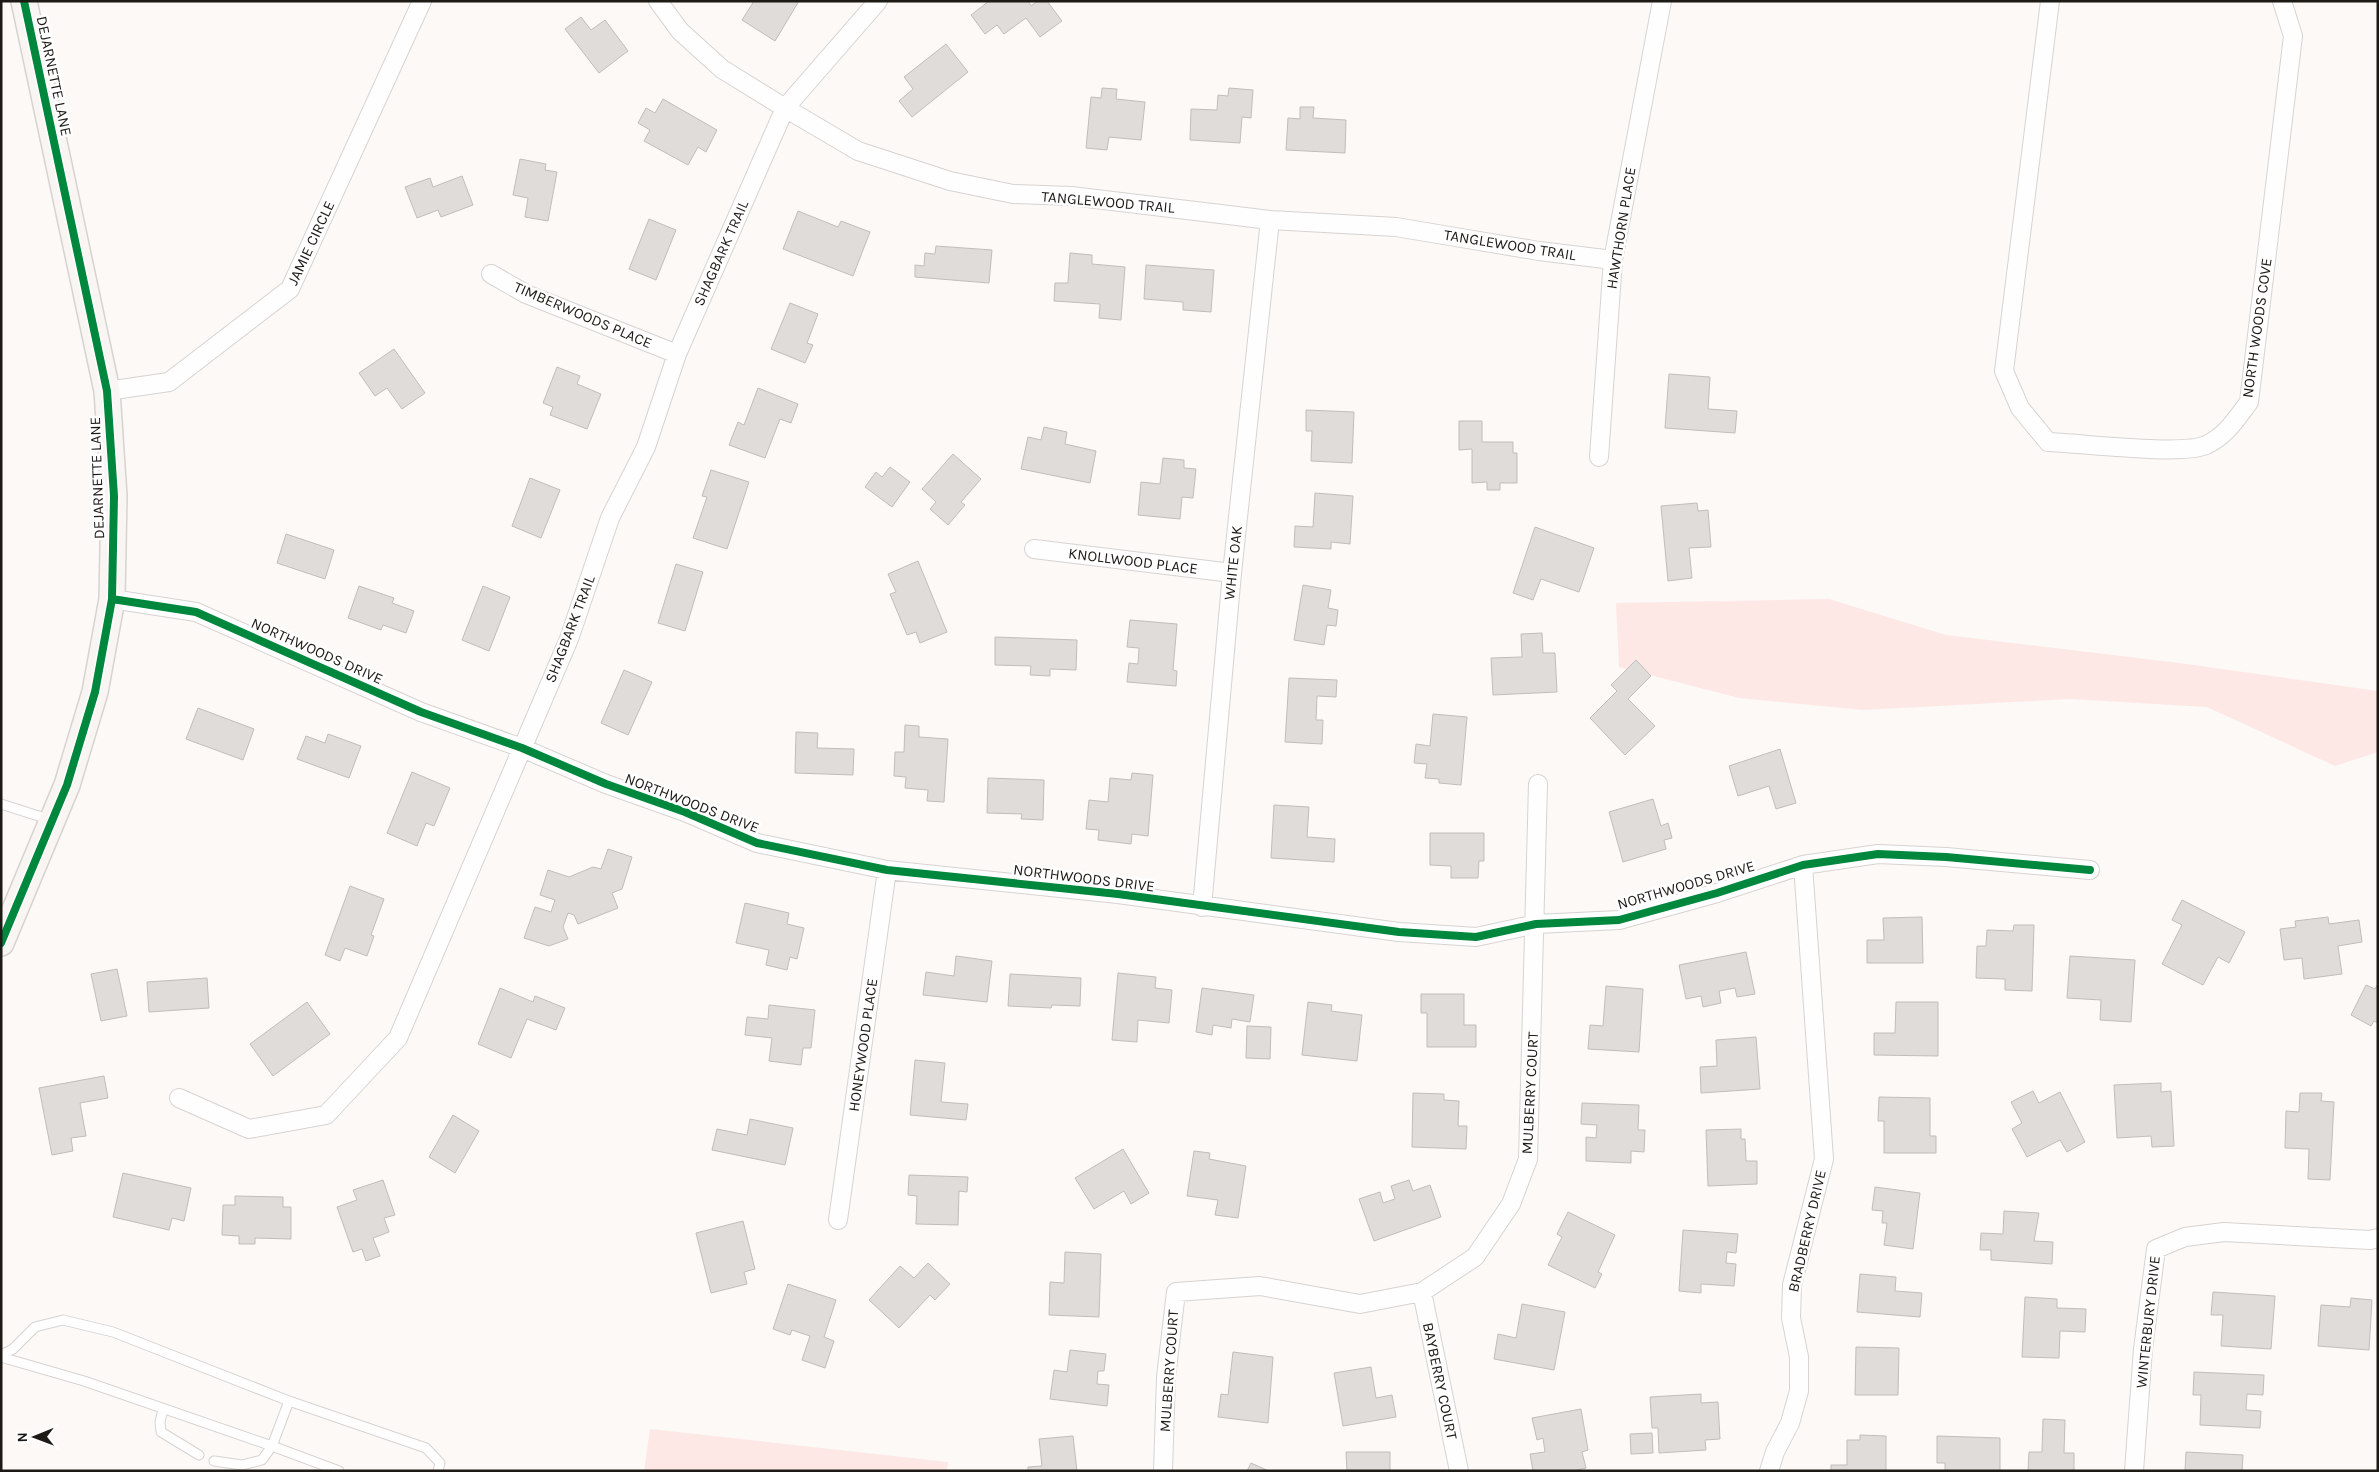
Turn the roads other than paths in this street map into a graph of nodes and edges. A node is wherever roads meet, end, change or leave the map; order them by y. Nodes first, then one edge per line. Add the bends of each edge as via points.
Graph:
1 (24, 1) edge
2 (422, 1) edge
3 (658, 1) edge
4 (878, 1) edge
5 (1662, 1) edge
6 (2050, 1) edge
7 (2282, 1) edge
8 (785, 108) junction
9 (1270, 220) junction
10 (1613, 260) junction
11 (491, 274) dead end
12 (677, 354) junction
13 (107, 391) junction
14 (1599, 457) dead end
15 (1034, 549) dead end
16 (1232, 573) junction
17 (112, 599) junction
18 (522, 748) junction
19 (1538, 784) dead end
20 (1, 804) edge
21 (52, 820) junction
22 (1802, 865) junction
23 (887, 870) junction
24 (2090, 870) dead end
25 (1202, 907) junction
26 (1536, 924) junction
27 (1, 943) edge
28 (179, 1098) dead end
29 (838, 1220) dead end
30 (2378, 1238) edge
31 (1422, 1292) junction
32 (1, 1356) edge
33 (289, 1401) junction
34 (163, 1409) junction
35 (272, 1446) junction
36 (199, 1455) dead end
37 (214, 1461) dead end
38 (339, 1471) edge
39 (438, 1471) edge
40 (1163, 1471) edge
41 (1459, 1471) edge
42 (1769, 1471) edge
43 (2134, 1471) edge

1 - 13 main road, DEJARNETTE LANE
2 - 13 street, JAMIE CIRCLE via 290,289 169,382
3 - 8 street, TANGLEWOOD TRAIL via 680,31 722,69
4 - 8 street, SHAGBARK TRAIL
5 - 10 street, HAWTHORN PLACE
6 - 7 street, NORTH WOODS COVE via 2004,372 2020,408 2048,442 2178,449 2204,446 2222,436 2249,402 2293,36
8 - 9 street, TANGLEWOOD TRAIL via 858,152 950,181 1013,194 1071,196
8 - 12 street, SHAGBARK TRAIL
9 - 10 street, TANGLEWOOD TRAIL via 1396,227
9 - 16 street, WHITE OAK
10 - 14 street, HAWTHORN PLACE
11 - 12 street, TIMBERWOODS PLACE via 526,294
12 - 18 street, SHAGBARK TRAIL via 646,447 610,518 569,639
13 - 17 main road, DEJARNETTE LANE via 114,496
15 - 16 street, KNOLLWOOD PLACE
16 - 25 street, WHITE OAK
17 - 18 street, NORTHWOODS DRIVE via 196,612 421,712
17 - 21 main road, DEJARNETTE LANE via 96,692 67,785
18 - 23 street, NORTHWOODS DRIVE via 757,843
18 - 28 street, SHAGBARK TRAIL via 398,1038 326,1115 249,1129
19 - 26 street, MULBERRY COURT
20 - 21 lane
21 - 27 main road, DEJARNETTE LANE
22 - 24 street, NORTHWOODS DRIVE via 1878,854
22 - 26 street, NORTHWOODS DRIVE via 1619,920
22 - 42 street, BRADBERRY DRIVE via 1824,1159 1792,1285 1791,1318 1799,1357 1799,1391 1790,1423
23 - 25 street, NORTHWOODS DRIVE via 1118,894
23 - 29 street, HONEYWOOD PLACE
25 - 26 street, NORTHWOODS DRIVE via 1399,932 1476,937
26 - 31 street, MULBERRY COURT via 1528,1159 1511,1204 1475,1257
30 - 43 street, WINTERBURY DRIVE via 2224,1232 2185,1237 2156,1249 2143,1349
31 - 40 street, MULBERRY COURT via 1360,1304 1260,1286 1176,1292 1166,1377
31 - 41 street, BAYBERRY COURT
32 - 33 lane via 35,1327 63,1320 113,1332
32 - 34 lane
33 - 35 lane
33 - 39 lane via 426,1448 440,1463
34 - 35 lane
34 - 36 lane via 161,1432
35 - 37 lane via 262,1460 242,1465
35 - 38 lane

